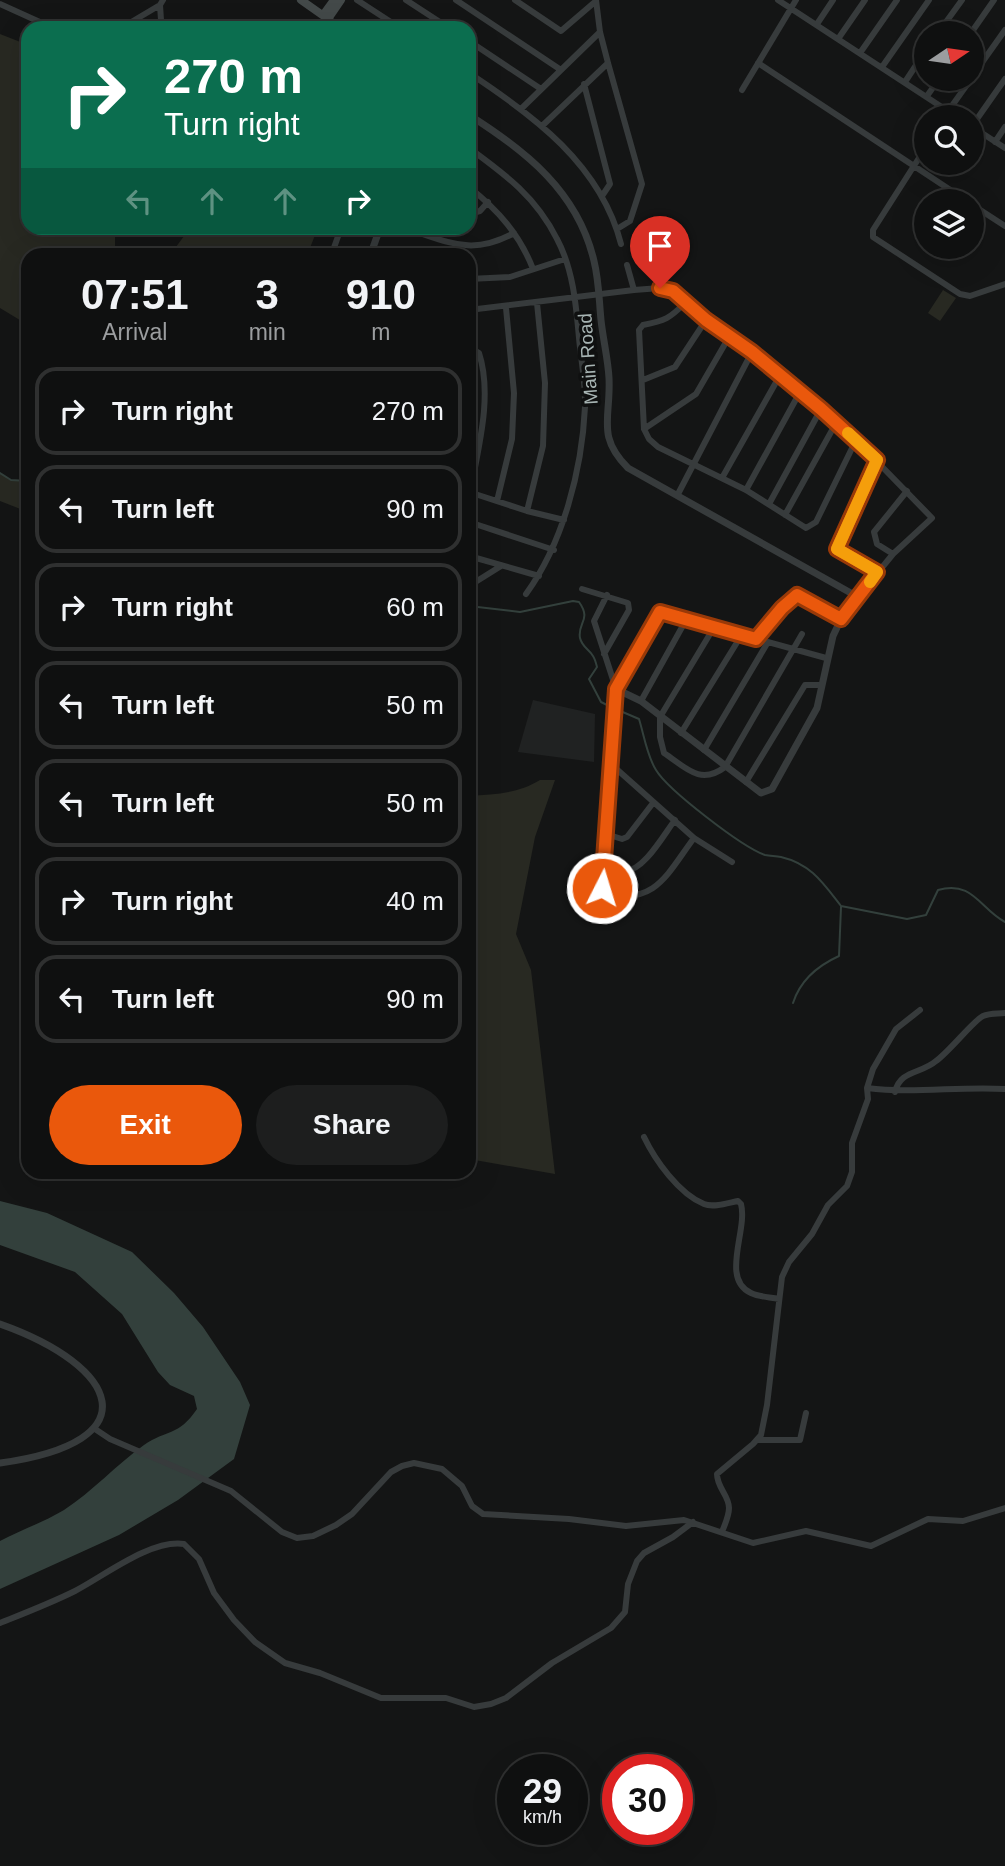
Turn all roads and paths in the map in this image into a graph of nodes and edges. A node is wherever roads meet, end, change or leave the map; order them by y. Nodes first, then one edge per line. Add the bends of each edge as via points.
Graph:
1 (301, 0) edge
2 (334, 0) edge
3 (341, 0) edge
4 (357, 0) edge
5 (406, 0) edge
6 (456, 0) edge
7 (515, 0) edge
8 (596, 0) edge
9 (778, 0) edge
10 (796, 0) edge
11 (832, 0) edge
12 (865, 0) edge
13 (897, 0) edge
14 (929, 0) edge
15 (962, 0) edge
16 (994, 0) edge
17 (162, 2) edge
18 (0, 4) edge
19 (791, 8) junction
20 (325, 17) junction
21 (38, 21) edge
22 (133, 21) edge
23 (160, 21) edge
24 (331, 21) edge
25 (389, 21) edge
26 (438, 21) edge
27 (947, 21) edge
28 (979, 21) edge
29 (817, 24) junction
30 (1005, 30) edge
31 (600, 32) junction
32 (838, 39) junction
33 (476, 46) edge
34 (860, 53) junction
35 (984, 60) edge
36 (608, 64) junction
37 (758, 64) junction
38 (882, 67) junction
39 (914, 68) edge
40 (561, 69) junction
41 (476, 78) edge
42 (1005, 79) edge
43 (905, 82) junction
44 (584, 84) junction
45 (541, 89) junction
46 (742, 90) dead end
47 (931, 91) edge
48 (927, 96) junction
49 (936, 105) edge
50 (522, 108) junction
51 (984, 109) edge
52 (476, 119) edge
53 (542, 126) junction
54 (1005, 127) edge
55 (984, 134) edge
56 (995, 142) junction
57 (1005, 149) edge
58 (476, 153) edge
59 (913, 166) junction
60 (948, 189) edge
61 (476, 193) edge
62 (601, 196) junction
63 (488, 202) junction
64 (476, 212) edge
65 (984, 212) edge
66 (1005, 226) edge
67 (617, 229) junction
68 (514, 233) junction
69 (427, 235) edge
70 (621, 244) dead end
71 (565, 259) junction
72 (627, 265) dead end
73 (533, 269) junction
74 (476, 279) edge
75 (1005, 284) edge
76 (634, 290) junction
77 (600, 295) junction
78 (970, 296) junction
79 (575, 297) junction
80 (537, 303) junction
81 (685, 303) junction
82 (972, 305) dead end
83 (506, 307) junction
84 (476, 309) edge
85 (706, 320) junction
86 (729, 337) junction
87 (476, 351) edge
88 (752, 352) junction
89 (779, 377) junction
90 (643, 380) junction
91 (800, 392) junction
92 (821, 409) junction
93 (836, 423) junction
94 (644, 429) junction
95 (856, 440) junction
96 (476, 459) edge
97 (877, 460) junction
98 (692, 464) junction
99 (722, 478) junction
100 (746, 490) junction
101 (907, 491) junction
102 (678, 494) junction
103 (476, 495) edge
104 (497, 501) junction
105 (769, 504) junction
106 (527, 511) junction
107 (785, 515) junction
108 (564, 520) junction
109 (476, 525) edge
110 (554, 550) junction
111 (892, 554) junction
112 (476, 557) edge
113 (500, 565) junction
114 (877, 572) junction
115 (539, 576) junction
116 (476, 581) edge
117 (582, 589) dead end
118 (526, 594) dead end
119 (607, 595) junction
120 (858, 597) junction
121 (841, 619) junction
122 (686, 620) junction
123 (713, 629) junction
124 (803, 634) dead end
125 (741, 636) junction
126 (756, 639) junction
127 (768, 642) junction
128 (792, 648) junction
129 (604, 654) junction
130 (826, 658) junction
131 (821, 685) junction
132 (616, 689) junction
133 (641, 701) junction
134 (660, 717) junction
135 (681, 733) junction
136 (704, 750) junction
137 (612, 765) junction
138 (725, 767) junction
139 (746, 782) junction
140 (653, 803) junction
141 (675, 821) junction
142 (607, 834) junction
143 (694, 838) junction
144 (732, 862) dead end
145 (603, 866) junction
146 (920, 1010) dead end
147 (1005, 1013) edge
148 (867, 1088) junction
149 (1005, 1089) edge
150 (895, 1092) junction
151 (644, 1137) dead end
152 (779, 1299) junction
153 (0, 1324) edge
154 (806, 1413) dead end
155 (95, 1429) junction
156 (758, 1440) junction
157 (0, 1464) edge
158 (1005, 1508) edge
159 (693, 1522) junction
160 (722, 1532) junction
161 (0, 1623) edge

1 - 20 main road
2 - 20 main road
3 - 20 main road
4 - 25 street
5 - 26 street
6 - 40 street
7 - 8 street via 561,31
8 - 31 street
9 - 19 street
10 - 19 street
11 - 29 street
12 - 32 street
13 - 34 street
14 - 38 street
15 - 27 street
16 - 28 street
17 - 22 street
17 - 23 street
18 - 21 street
19 - 29 street
19 - 37 street
20 - 24 street
29 - 32 street
30 - 35 street
31 - 36 street
31 - 40 street
32 - 34 street
33 - 45 street
34 - 38 street
36 - 44 street
36 - 67 street via 642,184 630,221
37 - 46 street
37 - 59 street
38 - 43 street
39 - 43 street
40 - 45 street
41 - 50 street
42 - 51 street
43 - 48 street
44 - 53 street
44 - 62 street via 610,184
45 - 50 street
47 - 48 street
48 - 49 street
50 - 53 street
52 - 77 street, Main Road via 510,141 554,182 584,229
53 - 62 street via 582,168
54 - 56 street
55 - 56 street
56 - 57 street
58 - 71 street via 526,194
59 - 60 street
59 - 78 street via 873,237 956,293
61 - 63 street
62 - 67 street
63 - 64 street
63 - 68 street
65 - 66 street
67 - 70 street
68 - 69 street via 500,241 466,247
68 - 73 street
71 - 73 street
71 - 79 street
72 - 76 street
73 - 74 street via 510,277
75 - 78 street
76 - 77 street
76 - 81 street via 673,291
77 - 79 street
77 - 102 street, Main Road via 609,377 608,440 628,468
78 - 82 street
79 - 80 street
79 - 108 street via 585,406
80 - 83 street
80 - 106 street via 545,383 543,446
81 - 85 street
81 - 90 street via 671,317 639,330
83 - 84 street
83 - 104 street via 514,393 512,439
85 - 86 street
85 - 90 street via 675,367
86 - 88 street
86 - 94 street via 696,394
87 - 96 street via 483,365 484,398
88 - 89 street
88 - 98 street
89 - 91 street
89 - 99 street
90 - 94 street
91 - 92 street
91 - 100 street
92 - 93 street
92 - 105 street
93 - 95 street
93 - 107 street
94 - 98 street via 658,447
95 - 97 street
95 - 107 street via 816,522 806,528
97 - 101 street
97 - 114 street via 837,549
98 - 99 street
98 - 102 street
99 - 100 street
100 - 105 street
101 - 111 street via 874,532 877,544
101 - 111 street via 932,518
102 - 120 street, Main Road
103 - 104 street
104 - 106 street
105 - 107 street
106 - 108 street
108 - 110 street
109 - 110 street
110 - 115 street
111 - 114 street
112 - 113 street
113 - 115 street
113 - 116 street
114 - 120 street
115 - 118 street
117 - 119 street
119 - 129 street via 594,621
119 - 129 street via 628,603 629,610
120 - 121 street
121 - 126 street via 797,595
121 - 130 street
122 - 123 street
122 - 132 street via 660,612
122 - 133 street
123 - 125 street
123 - 134 street
124 - 128 street
125 - 126 street
125 - 135 street
126 - 127 street
127 - 128 street
127 - 136 street
128 - 130 street
128 - 138 street
129 - 132 street
130 - 131 street
131 - 139 street via 805,685
131 - 139 street via 817,708 772,789 761,793
132 - 133 street
132 - 137 street
133 - 134 street
134 - 135 street
134 - 138 street via 664,753 694,774 715,775
135 - 136 street
136 - 138 street
137 - 140 street
137 - 142 street
138 - 139 street
140 - 141 street
140 - 142 street via 628,837
141 - 143 street
141 - 145 street via 634,869
142 - 145 street
143 - 144 street
143 - 145 street via 654,889 641,895 622,898 605,894
146 - 148 street via 893,1034 876,1060
147 - 150 street via 978,1019 936,1061 899,1080
148 - 150 street
148 - 152 street via 868,1099 852,1143 847,1186 828,1205 785,1268
149 - 150 street
151 - 152 street via 662,1168 703,1204 741,1204 737,1279 752,1294
152 - 156 street via 767,1405
153 - 155 street via 46,1343 91,1376 103,1400
154 - 156 street via 800,1440
155 - 157 street via 69,1445
155 - 159 street via 218,1485 297,1538 336,1525 391,1472 414,1463 442,1469 453,1477 472,1506 483,1514 626,1526
156 - 160 street via 717,1474 729,1504
158 - 160 street via 963,1521 928,1519 871,1546 812,1532 753,1543
159 - 160 street
159 - 161 street via 637,1561 625,1612 611,1628 552,1662 506,1698 474,1707 446,1698 381,1698 285,1663 244,1631 214,1593 199,1559 175,1543 147,1551 68,1594

